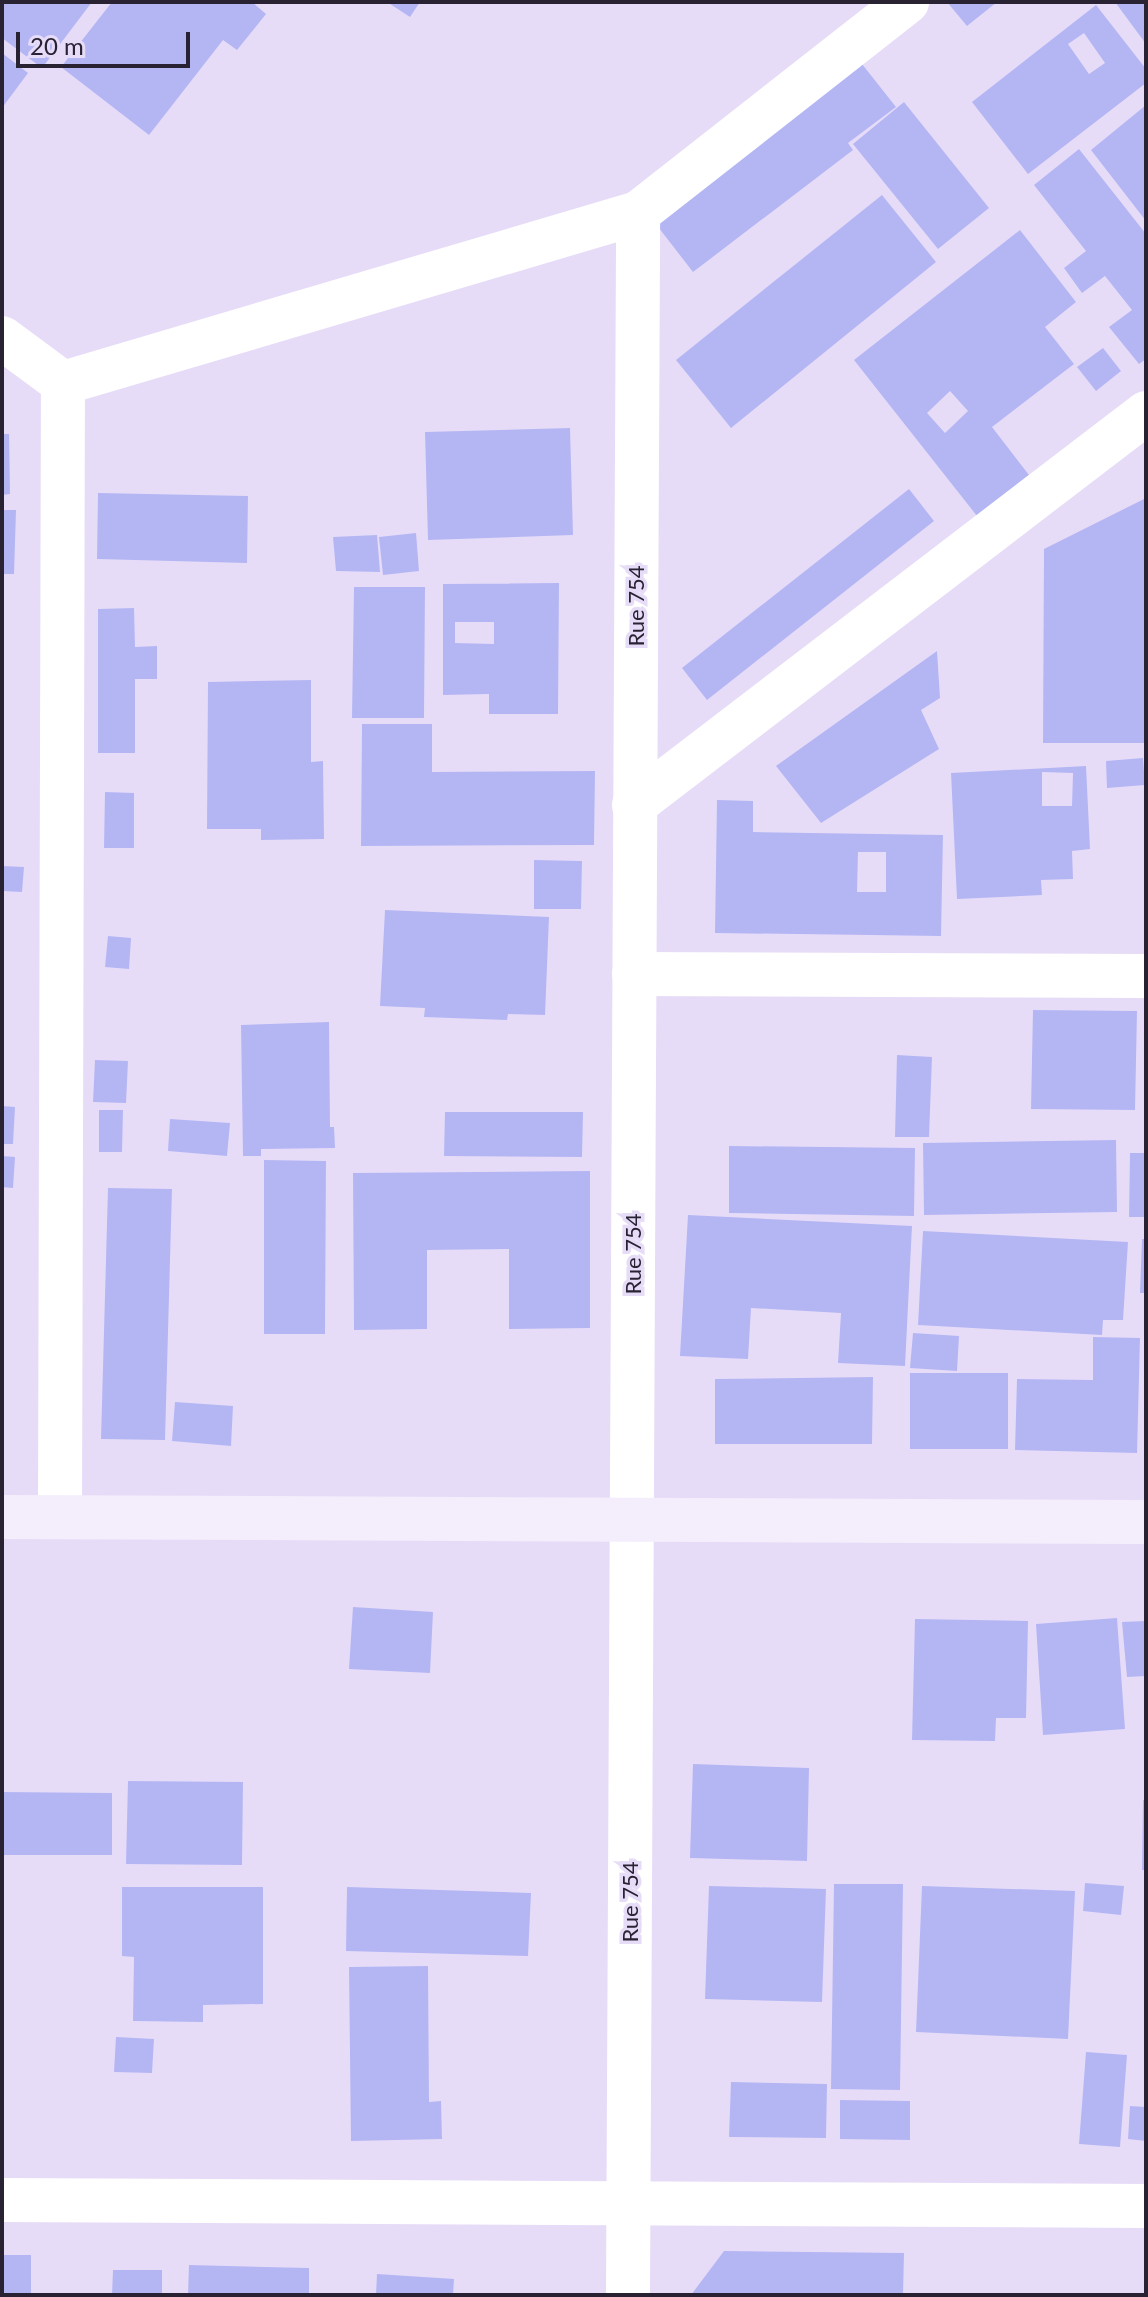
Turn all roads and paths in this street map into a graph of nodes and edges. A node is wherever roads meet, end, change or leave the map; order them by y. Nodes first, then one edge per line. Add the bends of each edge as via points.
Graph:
1 (907, 2) edge
2 (638, 213) junction
3 (2, 338) edge
4 (63, 383) junction
5 (1146, 413) edge
6 (1096, 451) junction
7 (1146, 452) edge
8 (634, 805) junction
9 (634, 974) junction
10 (1146, 976) edge
11 (2, 1517) edge
12 (60, 1517) junction
13 (632, 1519) junction
14 (1146, 1522) edge
15 (2, 2200) edge
16 (628, 2203) junction
17 (1146, 2206) edge
18 (628, 2295) edge

1 - 2 street
2 - 4 street
2 - 8 street, Rue 754
3 - 4 street
4 - 12 street
5 - 6 street
6 - 7 street
6 - 8 street
8 - 9 street, Rue 754
9 - 10 street
9 - 13 street, Rue 754
11 - 12 street
12 - 13 street
13 - 14 street
13 - 16 street, Rue 754
15 - 16 street
16 - 17 street
16 - 18 street, Rue 754

